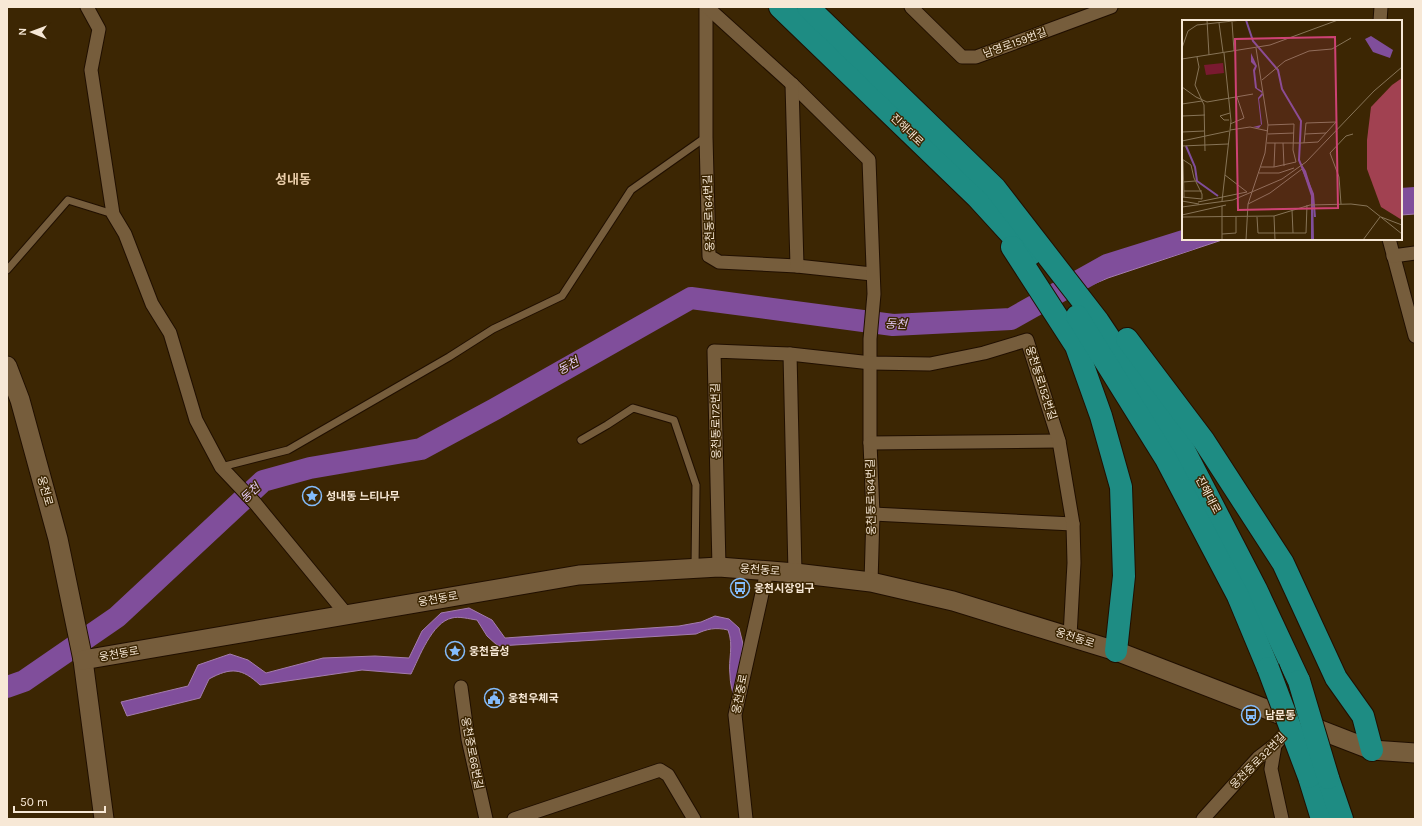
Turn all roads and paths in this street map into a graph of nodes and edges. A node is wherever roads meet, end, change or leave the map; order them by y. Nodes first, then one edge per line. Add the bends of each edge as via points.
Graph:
1 (87, 7) edge
2 (707, 7) edge
3 (780, 7) edge
4 (808, 7) edge
5 (911, 7) edge
6 (1111, 7) edge
7 (1381, 7) edge
8 (1380, 20) edge
9 (792, 84) junction
10 (706, 137) junction
11 (986, 193) junction
12 (113, 214) junction
13 (1389, 240) edge
14 (1415, 253) edge
15 (1039, 255) junction
16 (1393, 256) junction
17 (797, 266) junction
18 (7, 270) edge
19 (872, 274) junction
20 (1066, 314) junction
21 (1103, 317) junction
22 (1415, 336) edge
23 (790, 354) junction
24 (871, 363) junction
25 (7, 366) edge
26 (581, 440) dead end
27 (1059, 441) junction
28 (870, 443) junction
29 (221, 467) junction
30 (873, 514) junction
31 (1073, 524) junction
32 (719, 567) junction
33 (695, 570) junction
34 (767, 571) junction
35 (795, 573) junction
36 (871, 582) junction
37 (346, 615) junction
38 (1070, 636) junction
39 (1116, 651) junction
40 (82, 653) junction
41 (461, 687) dead end
42 (1298, 721) junction
43 (1275, 745) junction
44 (1372, 750) junction
45 (1415, 753) edge
46 (1318, 778) junction
47 (104, 819) edge
48 (486, 819) edge
49 (514, 819) edge
50 (694, 819) edge
51 (746, 819) edge
52 (1203, 819) edge
53 (1282, 819) edge
54 (1322, 819) edge
55 (1342, 819) edge

1 - 12 street via 99,28 92,70
2 - 9 street, 웅천동로164번길
2 - 10 street, 웅천동로164번길
3 - 11 highway, 진해대로
4 - 11 highway, 진해대로
5 - 6 street, 남영로159번길 via 962,57 976,57
7 - 8 street
9 - 17 street
9 - 19 street, 웅천동로164번길 via 869,160
10 - 17 street, 웅천동로164번길 via 709,256 719,262
10 - 29 lane via 631,190 562,296 493,329 423,373 288,450
11 - 15 highway
11 - 15 highway
12 - 18 lane via 68,200
12 - 29 street via 125,234 152,304 170,333 196,420
13 - 16 street
14 - 16 street
15 - 20 highway
15 - 21 highway
16 - 22 street
17 - 19 street, 웅천동로164번길
19 - 24 street, 웅천동로164번길 via 874,294 870,339
20 - 39 highway via 1102,416 1121,486 1124,576
20 - 46 highway, 진해대로, bridge via 1170,466 1238,596
21 - 44 highway via 1204,441 1283,563 1336,678 1363,716
21 - 46 highway, 진해대로, bridge via 1184,450 1256,589 1298,681
23 - 24 street, 웅천동로172번길
23 - 32 street, 웅천동로172번길 via 714,351
23 - 35 street
24 - 27 street, 웅천동로152번길 via 930,364 984,353 1027,340
24 - 28 street, 웅천동로164번길
25 - 40 main road, 웅천로 via 20,400 58,539
26 - 33 lane via 633,408 674,420 696,485
27 - 28 street
27 - 31 street, 웅천동로152번길
28 - 30 street, 웅천동로164번길
29 - 37 street via 255,503
30 - 31 street
30 - 36 street, 웅천동로164번길
31 - 38 street, 웅천동로152번길 via 1074,563
32 - 33 main road, 웅천동로
32 - 34 main road, 웅천동로
33 - 37 main road, 웅천동로 via 579,575
34 - 35 main road, 웅천동로
34 - 51 street, 웅천중로 via 735,716
35 - 36 main road, 웅천동로
36 - 38 main road, 웅천동로 via 953,601
37 - 40 main road, 웅천동로
38 - 39 main road, 웅천동로
39 - 42 main road, 웅천동로
40 - 47 main road
41 - 48 street, 웅천중로66번길 via 468,739
42 - 43 street, 웅천중로32번길
42 - 44 main road, 웅천동로
43 - 52 street, 웅천중로32번길 via 1258,758
43 - 53 street via 1272,768
44 - 45 main road, 웅천동로
46 - 54 highway
46 - 55 highway
49 - 50 street via 660,770 668,775

